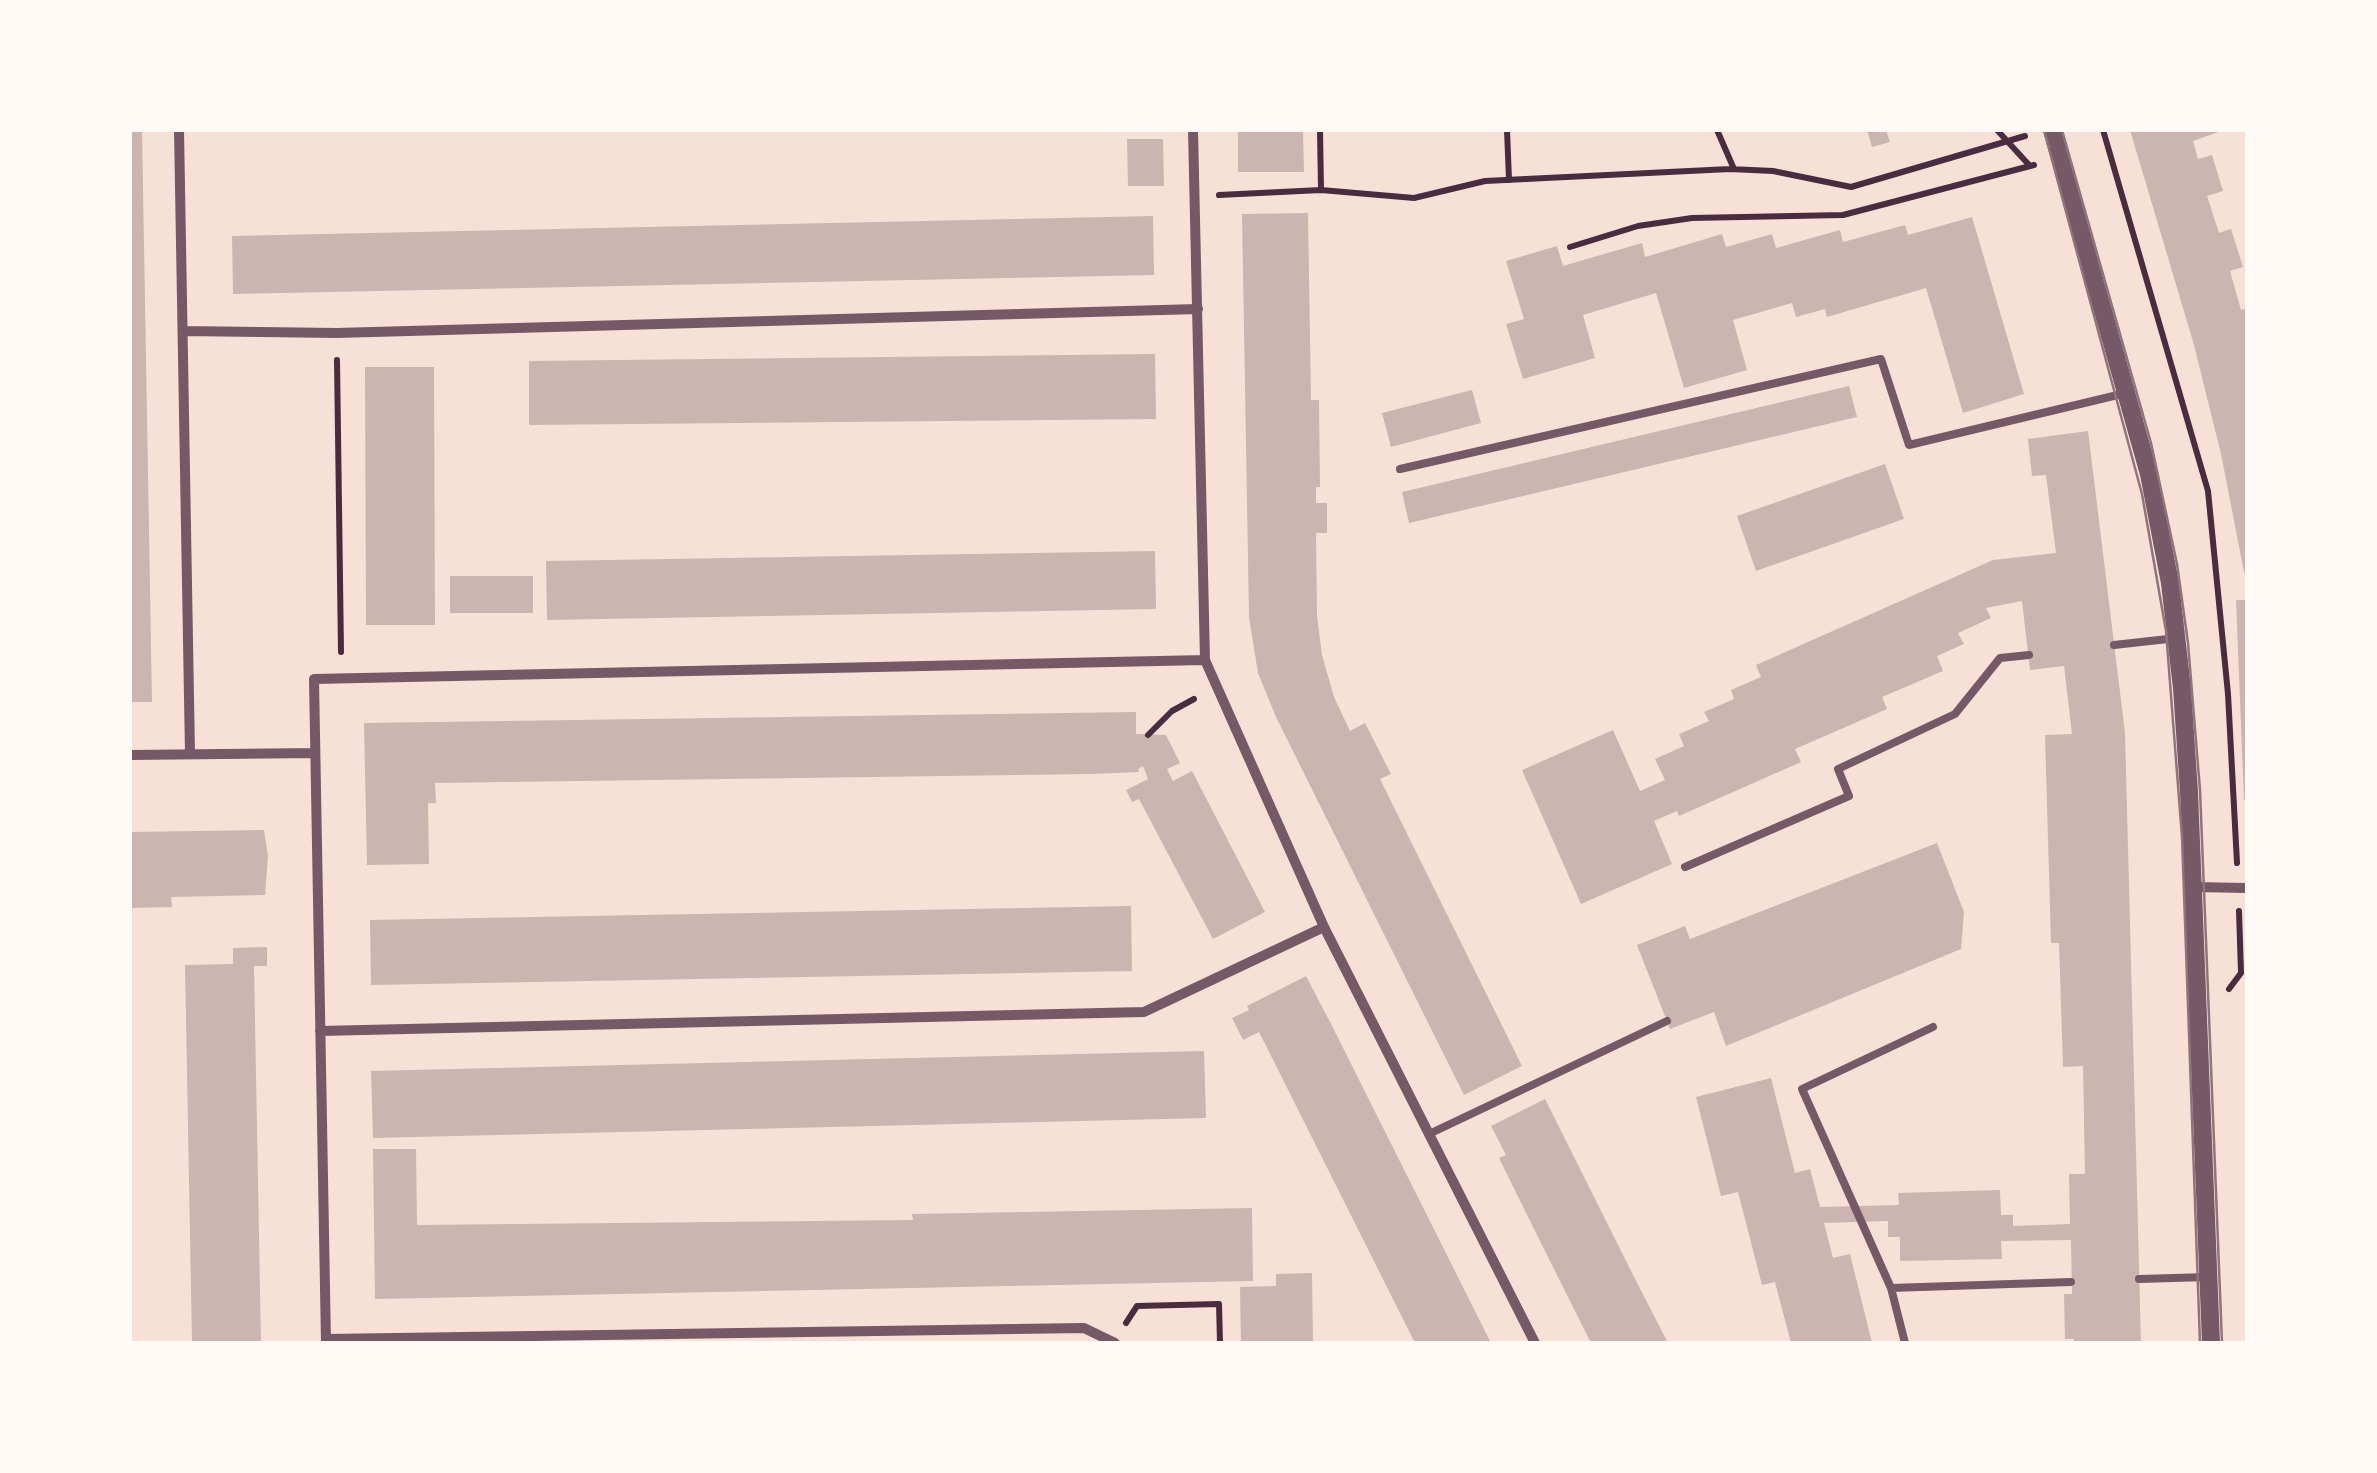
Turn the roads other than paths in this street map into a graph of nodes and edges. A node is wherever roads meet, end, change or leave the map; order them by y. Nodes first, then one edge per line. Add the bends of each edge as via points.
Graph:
1 (180, 130) edge
2 (1193, 130) edge
3 (2052, 130) edge
4 (1198, 308) junction
5 (183, 332) junction
6 (2126, 393) junction
7 (1400, 469) dead end
8 (2177, 638) junction
9 (2114, 645) dead end
10 (2028, 655) dead end
11 (1205, 660) junction
12 (315, 753) junction
13 (130, 754) edge
14 (190, 754) junction
15 (1685, 867) dead end
16 (2193, 887) junction
17 (2247, 888) edge
18 (1324, 926) junction
19 (1666, 1022) dead end
20 (1933, 1027) dead end
21 (320, 1031) junction
22 (1430, 1134) junction
23 (2208, 1277) junction
24 (2139, 1279) dead end
25 (2071, 1282) dead end
26 (1891, 1288) junction
27 (326, 1341) edge
28 (1114, 1342) edge
29 (1535, 1343) edge
30 (1906, 1343) edge
31 (2211, 1343) edge

1 - 5 street
2 - 4 street
3 - 6 street
4 - 5 street
4 - 11 street
5 - 14 street
6 - 7 lane via 1909,445 1882,359
6 - 8 street via 2148,474
8 - 9 lane
8 - 16 street
10 - 15 lane via 2000,658 1955,714 1838,768 1849,796
11 - 12 street via 314,680
11 - 18 street
12 - 14 street
12 - 21 street
13 - 14 street
16 - 17 street
16 - 23 street
18 - 21 street via 1144,1012
18 - 22 street
19 - 22 lane
20 - 26 lane via 1802,1089
21 - 27 street
22 - 29 street
23 - 24 lane
23 - 31 street
25 - 26 lane
26 - 30 lane
27 - 28 street via 1084,1328

